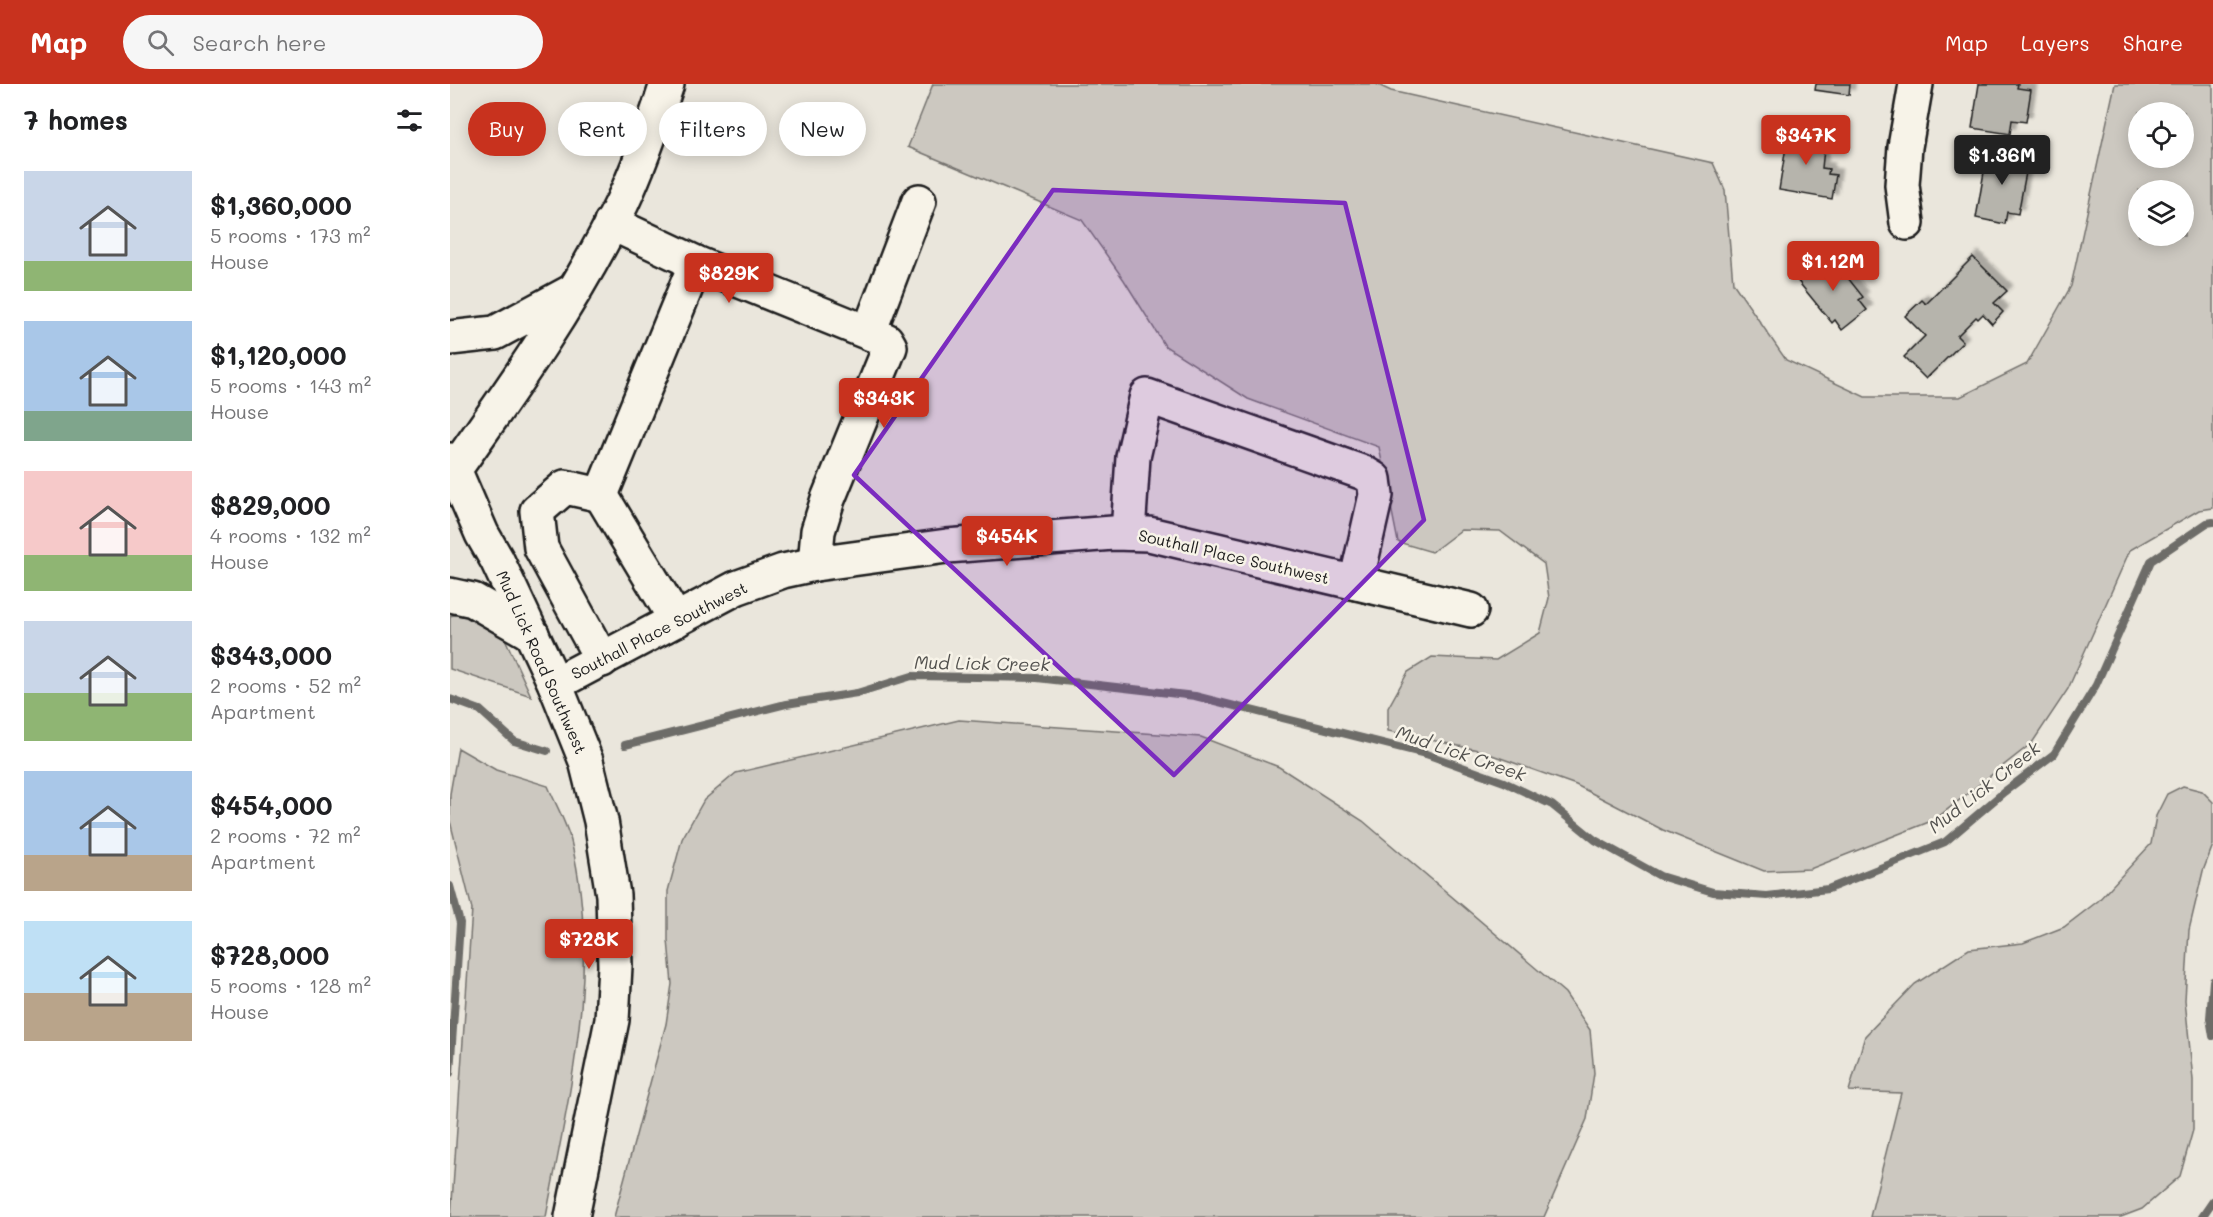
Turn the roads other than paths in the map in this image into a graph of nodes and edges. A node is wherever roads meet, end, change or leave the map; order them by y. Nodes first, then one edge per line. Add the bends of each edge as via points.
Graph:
1 (667, 84) edge
2 (1916, 84) edge
3 (919, 201) dead end
4 (611, 223) junction
5 (1907, 223) dead end
6 (696, 263) junction
7 (575, 291) junction
8 (869, 332) junction
9 (450, 338) edge
10 (451, 469) edge
11 (601, 495) junction
12 (1128, 533) junction
13 (815, 564) junction
14 (1356, 584) junction
15 (450, 595) edge
16 (1472, 610) dead end
17 (676, 620) junction
18 (532, 634) junction
19 (602, 660) junction
20 (563, 702) junction
21 (572, 1217) edge

1 - 4 street via 651,133
2 - 5 street via 1902,185
3 - 8 street
4 - 6 street
4 - 7 street
6 - 8 street
6 - 11 street
7 - 9 street via 495,333
7 - 10 street via 518,381
8 - 13 street via 886,340 890,348 828,499 818,531
10 - 18 street, Mud Lick Road Southwest
11 - 17 street
11 - 19 street via 565,487 537,511 541,548
12 - 13 street, Southall Place Southwest via 948,546
12 - 14 street, Southall Place Southwest via 1149,534
12 - 14 street via 1132,457 1147,396 1374,479 1376,495
13 - 17 street, Southall Place Southwest via 736,588
14 - 16 street, Southall Place Southwest
15 - 18 street via 473,600
17 - 19 street, Southall Place Southwest
18 - 20 street, Mud Lick Road Southwest
19 - 20 street, Southall Place Southwest
20 - 21 street, Mud Lick Road Southwest via 586,761 601,821 613,895 615,966 612,1020

